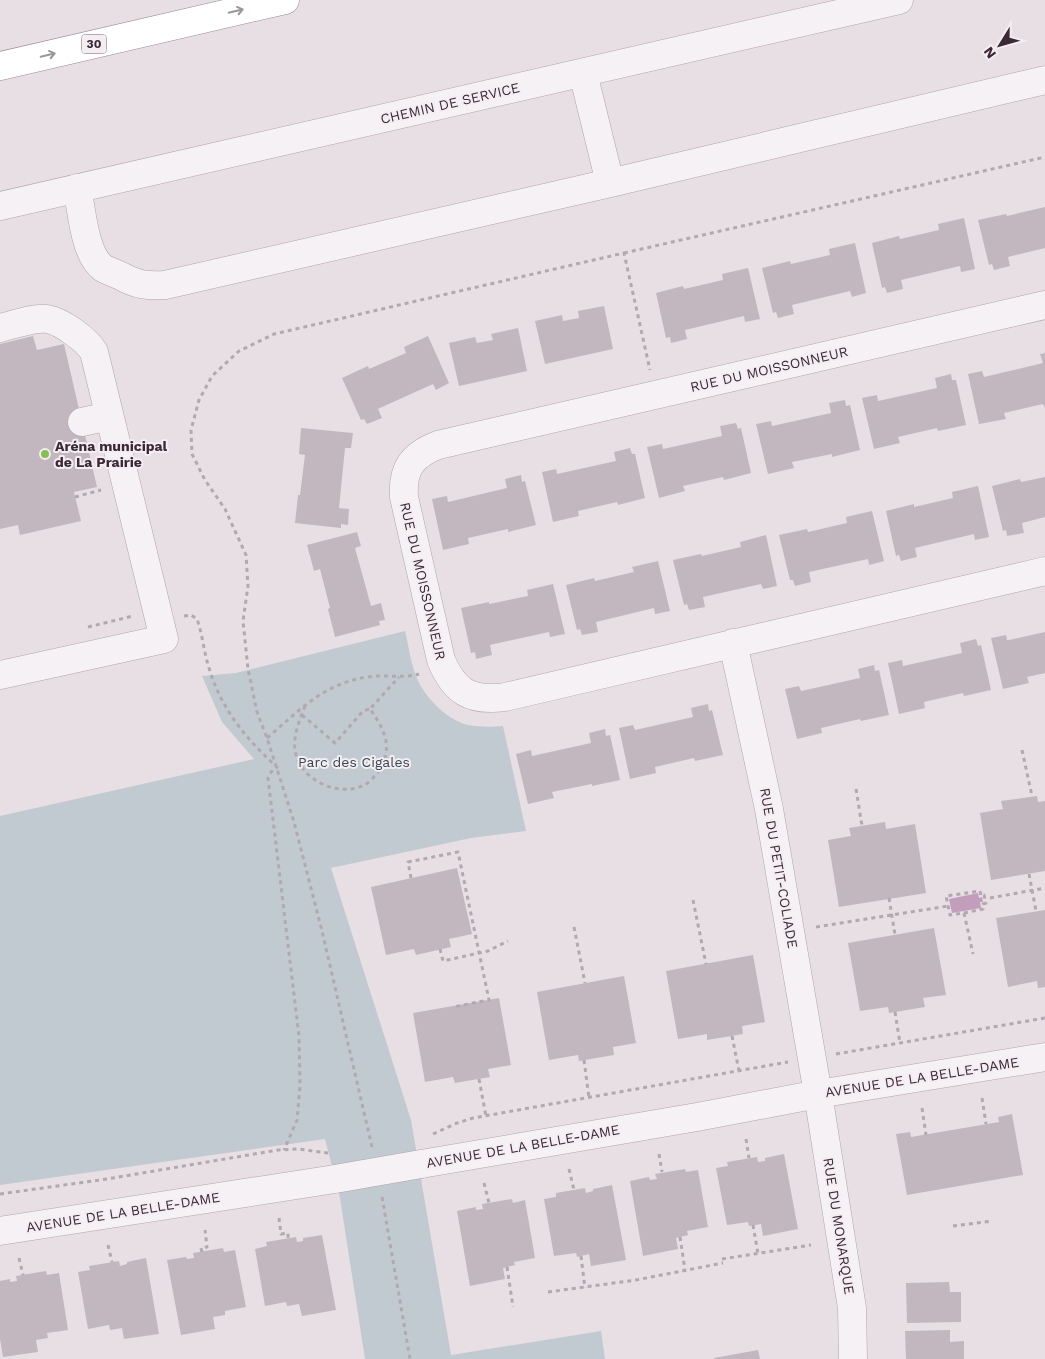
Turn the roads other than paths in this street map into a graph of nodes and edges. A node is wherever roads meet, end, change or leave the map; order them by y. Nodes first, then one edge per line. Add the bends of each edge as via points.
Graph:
1 (285, 0) edge
2 (899, 0) edge
3 (0, 66) edge
4 (583, 73) junction
5 (1045, 80) edge
6 (610, 183) junction
7 (77, 188) junction
8 (0, 206) edge
9 (1045, 305) edge
10 (0, 328) edge
11 (109, 416) junction
12 (82, 422) dead end
13 (1045, 571) edge
14 (734, 643) junction
15 (0, 676) edge
16 (1045, 1057) edge
17 (818, 1094) junction
18 (0, 1231) edge
19 (853, 1359) edge

3 -> 1 highway, 30
2 - 4 street, CHEMIN DE SERVICE
4 - 6 street
4 - 7 street, CHEMIN DE SERVICE
5 - 6 street
6 - 7 street via 175,283 146,286 103,267 93,256
7 - 8 street, CHEMIN DE SERVICE
9 - 14 street, RUE DU MOISSONNEUR via 438,445 416,456 409,466 403,484 404,497 440,660 455,685 465,692 477,698 505,697
10 - 11 street via 47,319 86,341 94,352
11 - 12 street
11 - 15 street via 164,639
13 - 14 street, RUE DU MOISSONNEUR
14 - 17 street, RUE DU PETIT-COLIADE via 769,809
16 - 17 street, AVENUE DE LA BELLE-DAME
17 - 18 street, AVENUE DE LA BELLE-DAME, bridge via 687,1118 423,1151
17 - 19 street, RUE DU MONARQUE via 852,1308

